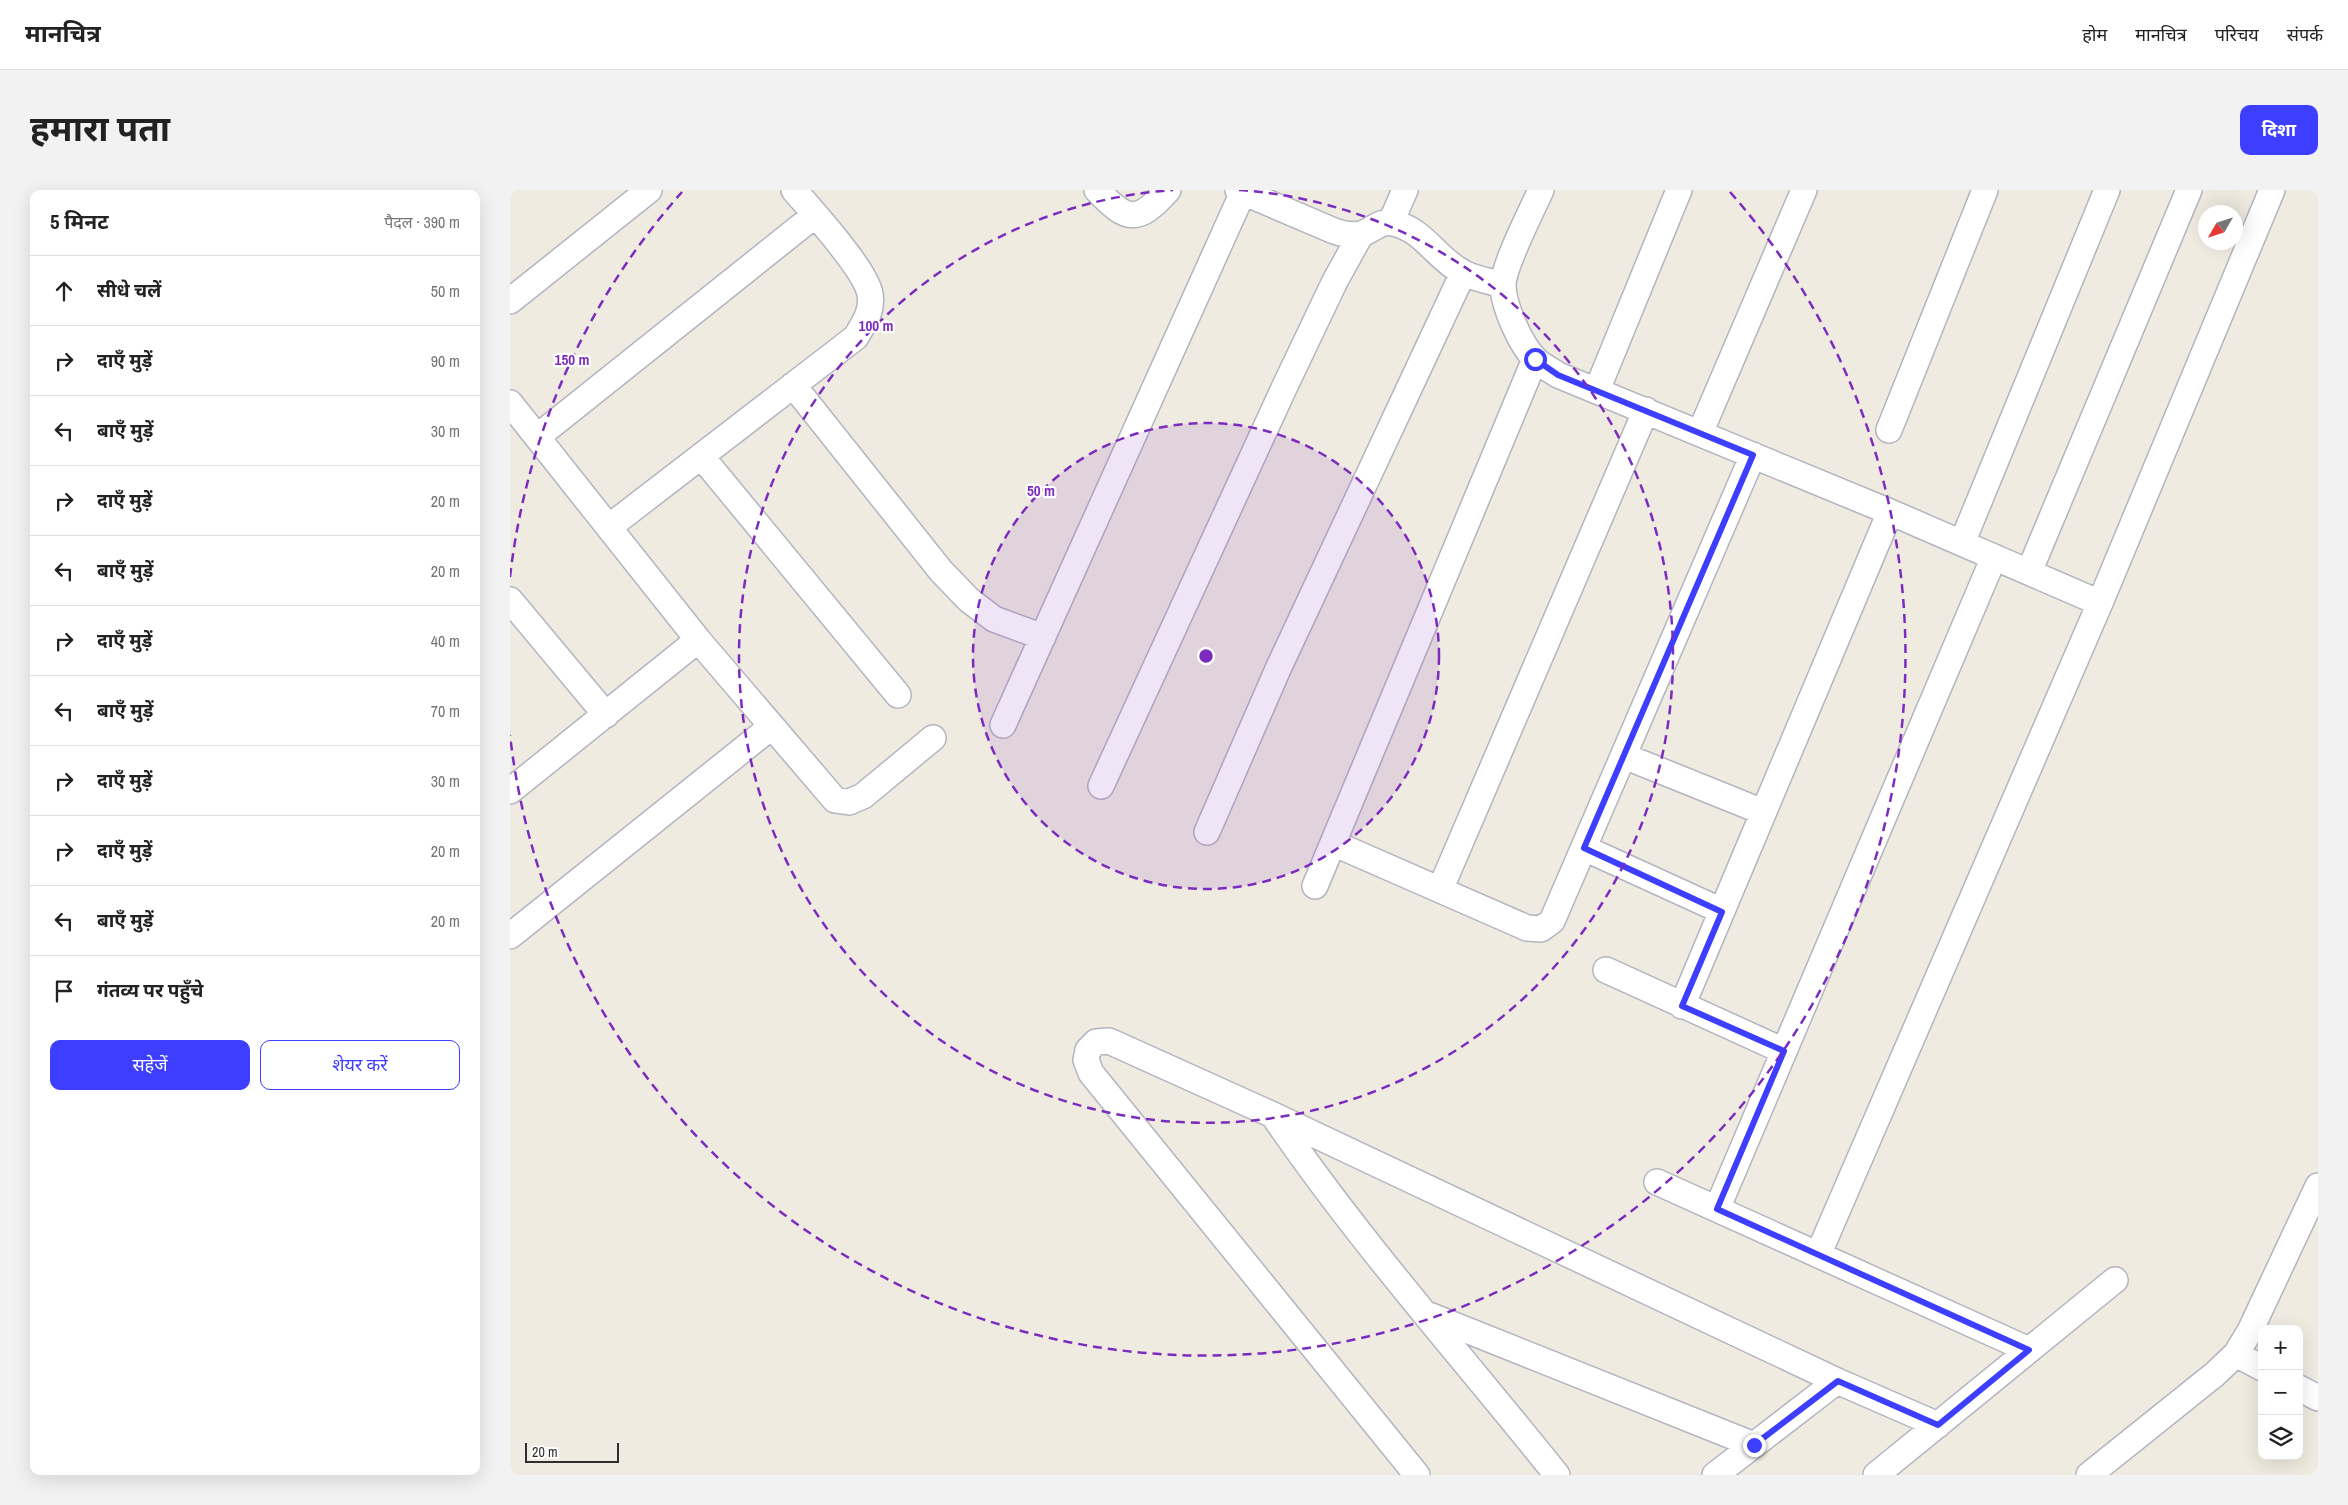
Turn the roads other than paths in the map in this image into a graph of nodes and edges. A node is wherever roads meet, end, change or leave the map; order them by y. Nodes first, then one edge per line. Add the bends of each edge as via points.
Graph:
1 (649, 190) edge
2 (794, 190) edge
3 (1097, 190) edge
4 (1168, 190) edge
5 (1406, 190) edge
6 (1541, 190) edge
7 (1679, 190) edge
8 (1804, 190) edge
9 (1985, 190) edge
10 (2107, 190) edge
11 (2189, 190) edge
12 (2272, 190) edge
13 (1241, 191) edge
14 (815, 215) junction
15 (1391, 222) junction
16 (1361, 234) junction
17 (1463, 273) junction
18 (1503, 285) junction
19 (510, 301) edge
20 (1535, 359) junction
21 (793, 385) junction
22 (1597, 390) junction
23 (510, 403) edge
24 (1646, 410) junction
25 (1889, 430) dead end
26 (1700, 433) junction
27 (537, 437) junction
28 (1753, 455) junction
29 (701, 456) junction
30 (1890, 512) junction
31 (609, 527) junction
32 (1962, 543) junction
33 (1994, 557) junction
34 (2029, 572) junction
35 (510, 600) edge
36 (2100, 603) junction
37 (1043, 637) junction
38 (698, 640) junction
39 (898, 695) dead end
40 (606, 715) junction
41 (1003, 725) dead end
42 (771, 727) junction
43 (933, 738) dead end
44 (1624, 756) junction
45 (512, 786) edge
46 (1101, 786) dead end
47 (1763, 812) junction
48 (1207, 832) dead end
49 (1333, 843) junction
50 (1584, 848) junction
51 (1315, 886) dead end
52 (1440, 890) junction
53 (1722, 912) junction
54 (510, 936) edge
55 (1606, 970) dead end
56 (1682, 1006) junction
57 (1784, 1051) junction
58 (1273, 1115) junction
59 (1657, 1182) dead end
60 (2318, 1186) edge
61 (1717, 1209) junction
62 (1818, 1255) junction
63 (2115, 1280) dead end
64 (1426, 1314) junction
65 (2029, 1350) junction
66 (2236, 1354) junction
67 (2258, 1366) edge
68 (1838, 1381) junction
69 (2303, 1390) edge
70 (2318, 1398) edge
71 (1938, 1425) junction
72 (1754, 1445) junction
73 (1417, 1475) edge
74 (1557, 1475) edge
75 (1715, 1475) edge
76 (1876, 1475) edge
77 (2089, 1475) edge

1 - 19 street
2 - 14 street
3 - 4 street via 1124,214 1138,215 1151,209
5 - 15 street
6 - 18 street via 1513,253
7 - 22 street
8 - 26 street
9 - 25 street
10 - 32 street
11 - 34 street
12 - 36 street
13 - 16 street via 1334,231
13 - 37 street
14 - 21 street via 858,268 870,293 869,315 856,337
14 - 27 street
15 - 16 street
15 - 17 street via 1429,243 1446,262
16 - 46 street via 1284,388
17 - 18 street
17 - 48 street via 1278,669
18 - 20 street via 1521,340
20 - 22 street via 1558,375
20 - 49 street
21 - 29 street
21 - 37 street via 941,571 969,600 994,619
22 - 24 street
23 - 27 street
24 - 26 street
24 - 52 street
26 - 28 street
27 - 31 street
28 - 30 street
28 - 44 street
29 - 31 street
29 - 39 street
30 - 32 street
30 - 47 street
31 - 38 street
32 - 33 street
33 - 34 street
33 - 57 street
34 - 36 street
35 - 40 street
36 - 62 street
37 - 41 street
38 - 40 street
38 - 42 street
40 - 45 street
42 - 43 street via 835,800 849,802 863,796
42 - 54 street
44 - 47 street
44 - 50 street
47 - 53 street
49 - 51 street
49 - 52 street
50 - 52 street via 1552,921 1541,929 1527,928
50 - 53 street
53 - 56 street
55 - 56 street
56 - 57 street
57 - 61 street
58 - 64 street via 1356,1230
58 - 68 street
58 - 73 street via 1110,1041 1096,1042 1088,1050 1086,1060 1091,1073
59 - 61 street
60 - 66 street
61 - 62 street
62 - 65 street
63 - 65 street
64 - 72 street
64 - 74 street
65 - 71 street
66 - 67 street
66 - 77 street
68 - 71 street
68 - 72 street
69 - 70 street
71 - 76 street
72 - 75 street

